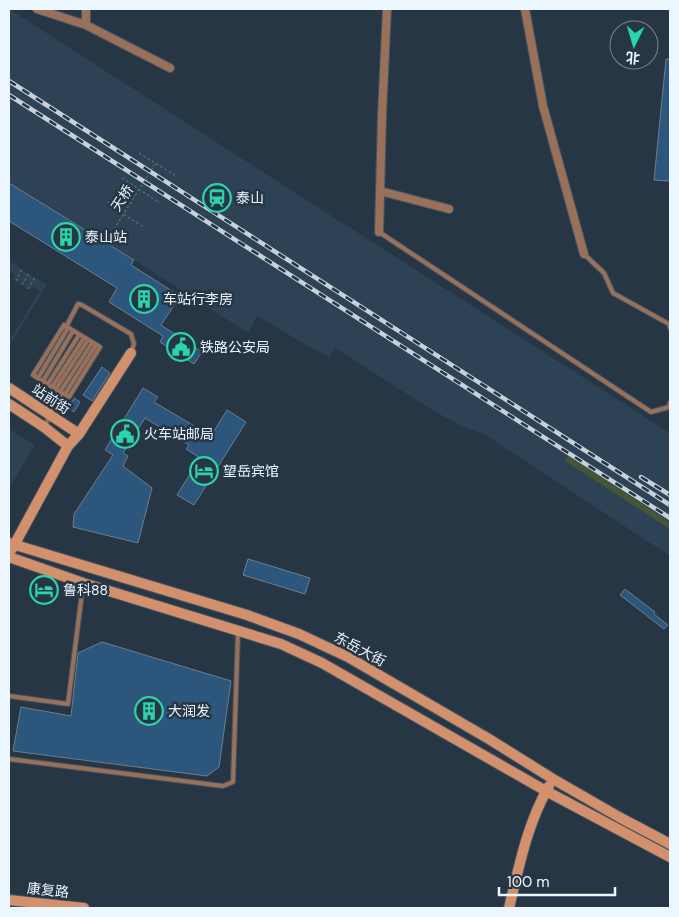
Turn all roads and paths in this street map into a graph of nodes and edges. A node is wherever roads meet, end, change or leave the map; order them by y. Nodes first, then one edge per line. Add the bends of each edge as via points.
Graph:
1 (37, 9) edge
2 (86, 9) edge
3 (388, 9) edge
4 (525, 9) edge
5 (86, 24) junction
6 (170, 68) dead end
7 (138, 153) dead end
8 (155, 164) junction
9 (176, 176) dead end
10 (122, 178) dead end
11 (139, 190) junction
12 (380, 191) junction
13 (108, 202) dead end
14 (160, 203) dead end
15 (449, 209) dead end
16 (123, 214) junction
17 (144, 227) dead end
18 (379, 232) joint
19 (106, 242) dead end
20 (584, 254) joint
21 (22, 269) dead end
22 (28, 273) dead end
23 (35, 277) dead end
24 (16, 281) dead end
25 (22, 285) dead end
26 (28, 289) dead end
27 (67, 328) junction
28 (670, 328) edge
29 (73, 331) junction
30 (79, 335) junction
31 (90, 342) junction
32 (131, 353) joint
33 (43, 381) junction
34 (48, 384) junction
35 (9, 388) edge
36 (59, 391) junction
37 (670, 403) edge
38 (9, 404) edge
39 (51, 415) junction
40 (44, 427) junction
41 (79, 434) junction
42 (68, 446) junction
43 (11, 544) edge
44 (9, 557) edge
45 (83, 583) junction
46 (238, 630) junction
47 (9, 696) edge
48 (9, 759) edge
49 (553, 779) junction
50 (546, 791) junction
51 (670, 844) edge
52 (670, 857) edge
53 (9, 900) edge
54 (80, 908) edge
55 (509, 908) edge

1 - 5 street
2 - 5 street
3 - 12 street
4 - 20 street via 543,106
5 - 6 street
7 - 8 path
8 - 9 path
8 - 11 path, 天桥, bridge
10 - 11 path
11 - 14 path
11 - 16 path, 天桥, bridge
12 - 15 street
12 - 18 street
13 - 16 path
16 - 17 path
16 - 19 path, 天桥, bridge
18 - 37 lane via 651,412
20 - 28 lane via 604,273 613,293 669,324
21 - 24 path
22 - 25 path
23 - 26 path
27 - 29 lane
27 - 32 lane via 78,304 82,305 131,334 134,344
27 - 33 lane via 38,378
29 - 30 lane
29 - 33 lane
30 - 31 lane
30 - 34 lane
31 - 36 lane
31 - 36 lane
31 - 36 lane via 100,347 69,397
32 - 41 main road
33 - 34 lane
34 - 36 lane
35 - 39 main road, 站前街
36 - 39 lane
38 - 40 main road, 站前街
39 - 40 lane
39 - 41 main road, 站前街
40 - 42 main road, 站前街
41 - 42 main road
42 - 43 main road
43 - 44 main road
43 - 49 main road, 东岳大街 via 247,615 299,634 348,657
44 - 45 main road
45 - 46 main road
45 - 47 lane via 68,704
46 - 48 lane via 233,782 223,786
46 - 50 main road via 282,644 322,663
49 - 50 main road
49 - 51 main road, 东岳大街
50 - 52 main road
50 - 55 main road via 526,839
53 - 54 main road, 康复路

